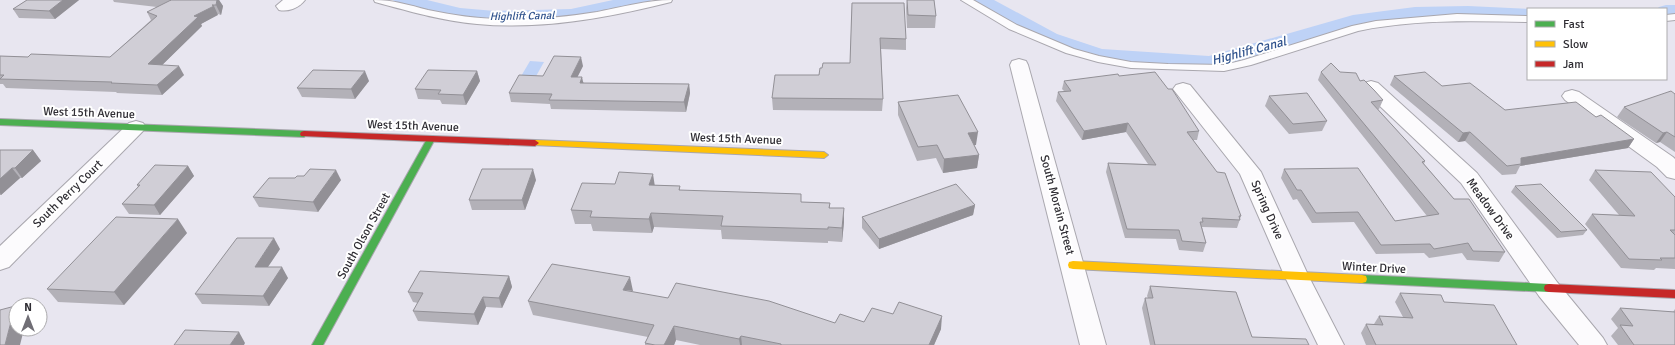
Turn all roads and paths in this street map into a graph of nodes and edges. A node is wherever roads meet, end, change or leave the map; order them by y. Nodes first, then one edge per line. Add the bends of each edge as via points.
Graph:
1 (379, 0) edge
2 (667, 0) edge
3 (966, 0) edge
4 (1527, 19) edge
5 (1019, 65) dead end
6 (1371, 87) edge
7 (1183, 89) dead end
8 (1572, 96) dead end
9 (0, 122) edge
10 (136, 127) junction
11 (432, 139) junction
12 (824, 154) dead end
13 (1675, 172) edge
14 (0, 261) edge
15 (1073, 265) junction
16 (1297, 277) junction
17 (1548, 289) junction
18 (1675, 294) edge
19 (317, 345) edge
20 (1093, 345) edge
21 (1331, 345) edge
22 (1594, 345) edge

1 - 2 lane via 454,18 503,22 577,18 618,12
3 - 4 lane via 1013,27 1070,51 1131,65 1168,67 1224,68 1376,24 1457,17
5 - 15 street, South Morain Street
6 - 17 street, Meadow Drive via 1469,178
7 - 16 street, Spring Drive via 1250,172
8 - 13 street via 1665,162
9 - 10 street, West 15th Avenue
10 - 11 street, West 15th Avenue
10 - 14 street, South Perry Court
11 - 12 street, West 15th Avenue
11 - 19 street, South Olson Street
15 - 16 street, Winter Drive
15 - 20 street, South Morain Street
16 - 17 street, Winter Drive
16 - 21 street, Spring Drive
17 - 18 street, Winter Drive
17 - 22 street, Meadow Drive

